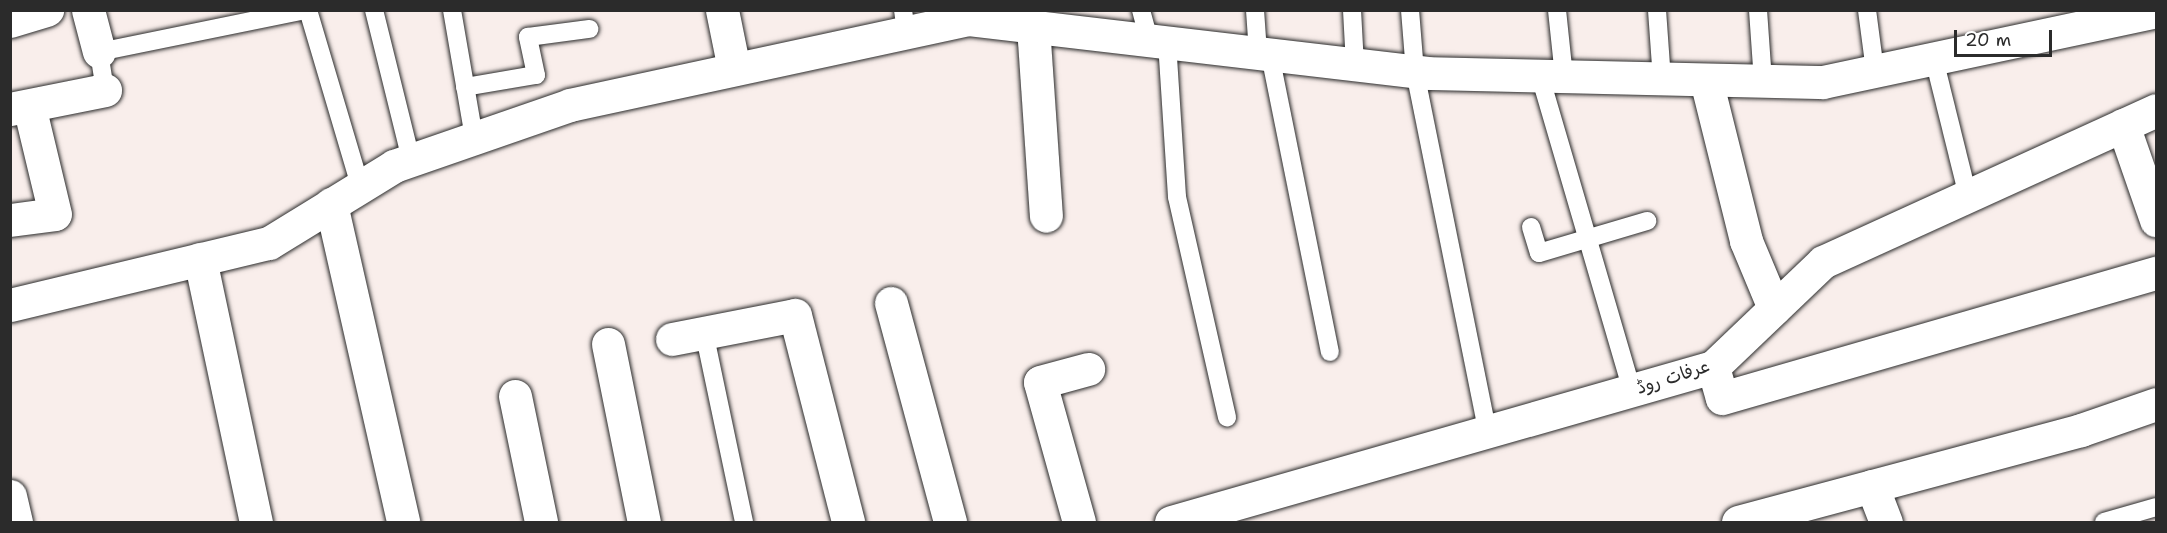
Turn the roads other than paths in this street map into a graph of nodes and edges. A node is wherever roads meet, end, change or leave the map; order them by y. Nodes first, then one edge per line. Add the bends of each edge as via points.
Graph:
1 (47, 10) edge
2 (88, 10) edge
3 (307, 10) edge
4 (374, 10) edge
5 (452, 10) edge
6 (722, 10) edge
7 (1255, 10) edge
8 (1352, 10) edge
9 (1410, 10) edge
10 (1557, 10) edge
11 (1657, 10) edge
12 (1758, 10) edge
13 (1867, 10) edge
14 (2157, 11) edge
15 (1020, 20) edge
16 (10, 21) edge
17 (905, 21) edge
18 (589, 29) dead end
19 (1152, 31) edge
20 (99, 52) junction
21 (1264, 54) junction
22 (1934, 59) junction
23 (1356, 65) junction
24 (734, 69) junction
25 (1875, 71) junction
26 (1415, 72) junction
27 (1552, 76) junction
28 (1662, 79) junction
29 (1706, 80) junction
30 (1763, 81) junction
31 (465, 87) junction
32 (105, 90) joint
33 (20, 107) edge
34 (2157, 110) edge
35 (2123, 125) junction
36 (474, 138) junction
37 (411, 160) junction
38 (360, 186) junction
39 (1968, 196) junction
40 (331, 204) junction
41 (1046, 216) dead end
42 (10, 220) edge
43 (1647, 220) dead end
44 (2157, 220) edge
45 (1531, 227) dead end
46 (1587, 239) junction
47 (200, 259) junction
48 (2157, 273) edge
49 (891, 303) dead end
50 (10, 305) edge
51 (1774, 308) junction
52 (704, 332) junction
53 (672, 339) dead end
54 (608, 344) dead end
55 (1330, 352) dead end
56 (1713, 367) junction
57 (1088, 369) dead end
58 (1632, 391) junction
59 (515, 396) dead end
60 (2157, 404) edge
61 (1227, 417) dead end
62 (1488, 433) junction
63 (1872, 486) junction
64 (10, 496) edge
65 (2157, 507) edge
66 (16, 522) edge
67 (256, 522) edge
68 (403, 522) edge
69 (541, 522) edge
70 (644, 522) edge
71 (744, 522) edge
72 (848, 522) edge
73 (950, 522) edge
74 (1079, 522) edge
75 (1172, 522) edge
76 (1738, 522) edge
77 (1886, 522) edge
78 (2104, 522) edge

1 - 16 street
2 - 20 street
3 - 20 lane
3 - 38 lane
4 - 37 lane
5 - 31 lane
6 - 24 street
7 - 21 lane
8 - 23 lane
9 - 26 lane
10 - 27 lane
11 - 28 lane
12 - 30 lane
13 - 25 lane
14 - 22 street
15 - 17 street
15 - 19 street
15 - 41 street
17 - 24 street
18 - 31 lane via 528,37 536,75
19 - 21 street
19 - 61 lane via 1176,197
20 - 32 lane
21 - 23 street
21 - 55 lane
22 - 25 street
22 - 39 lane
23 - 26 street
24 - 36 street via 570,105
25 - 30 street via 1823,82
26 - 27 street
26 - 62 lane
27 - 28 street
27 - 46 lane
28 - 29 street
29 - 30 street
29 - 51 street via 1746,241
31 - 36 lane
32 - 33 street
33 - 42 street via 55,214
34 - 35 street, عرفات روڈ
35 - 39 street, عرفات روڈ
35 - 44 street
36 - 37 street
37 - 38 street
38 - 40 street
39 - 51 street, عرفات روڈ via 1823,262
40 - 47 street via 269,243
40 - 68 street
43 - 46 lane
45 - 46 lane via 1539,253
46 - 58 lane
47 - 50 street
47 - 67 street
48 - 56 street via 1722,398
49 - 73 street
51 - 56 street, عرفات روڈ
52 - 53 street
52 - 71 lane
52 - 72 street via 795,315
54 - 70 street
56 - 58 street, عرفات روڈ
57 - 74 street via 1040,382
58 - 62 street, عرفات روڈ
59 - 69 street
60 - 63 street
62 - 75 street, عرفات روڈ
63 - 76 street
63 - 77 street
64 - 66 street
65 - 78 lane

